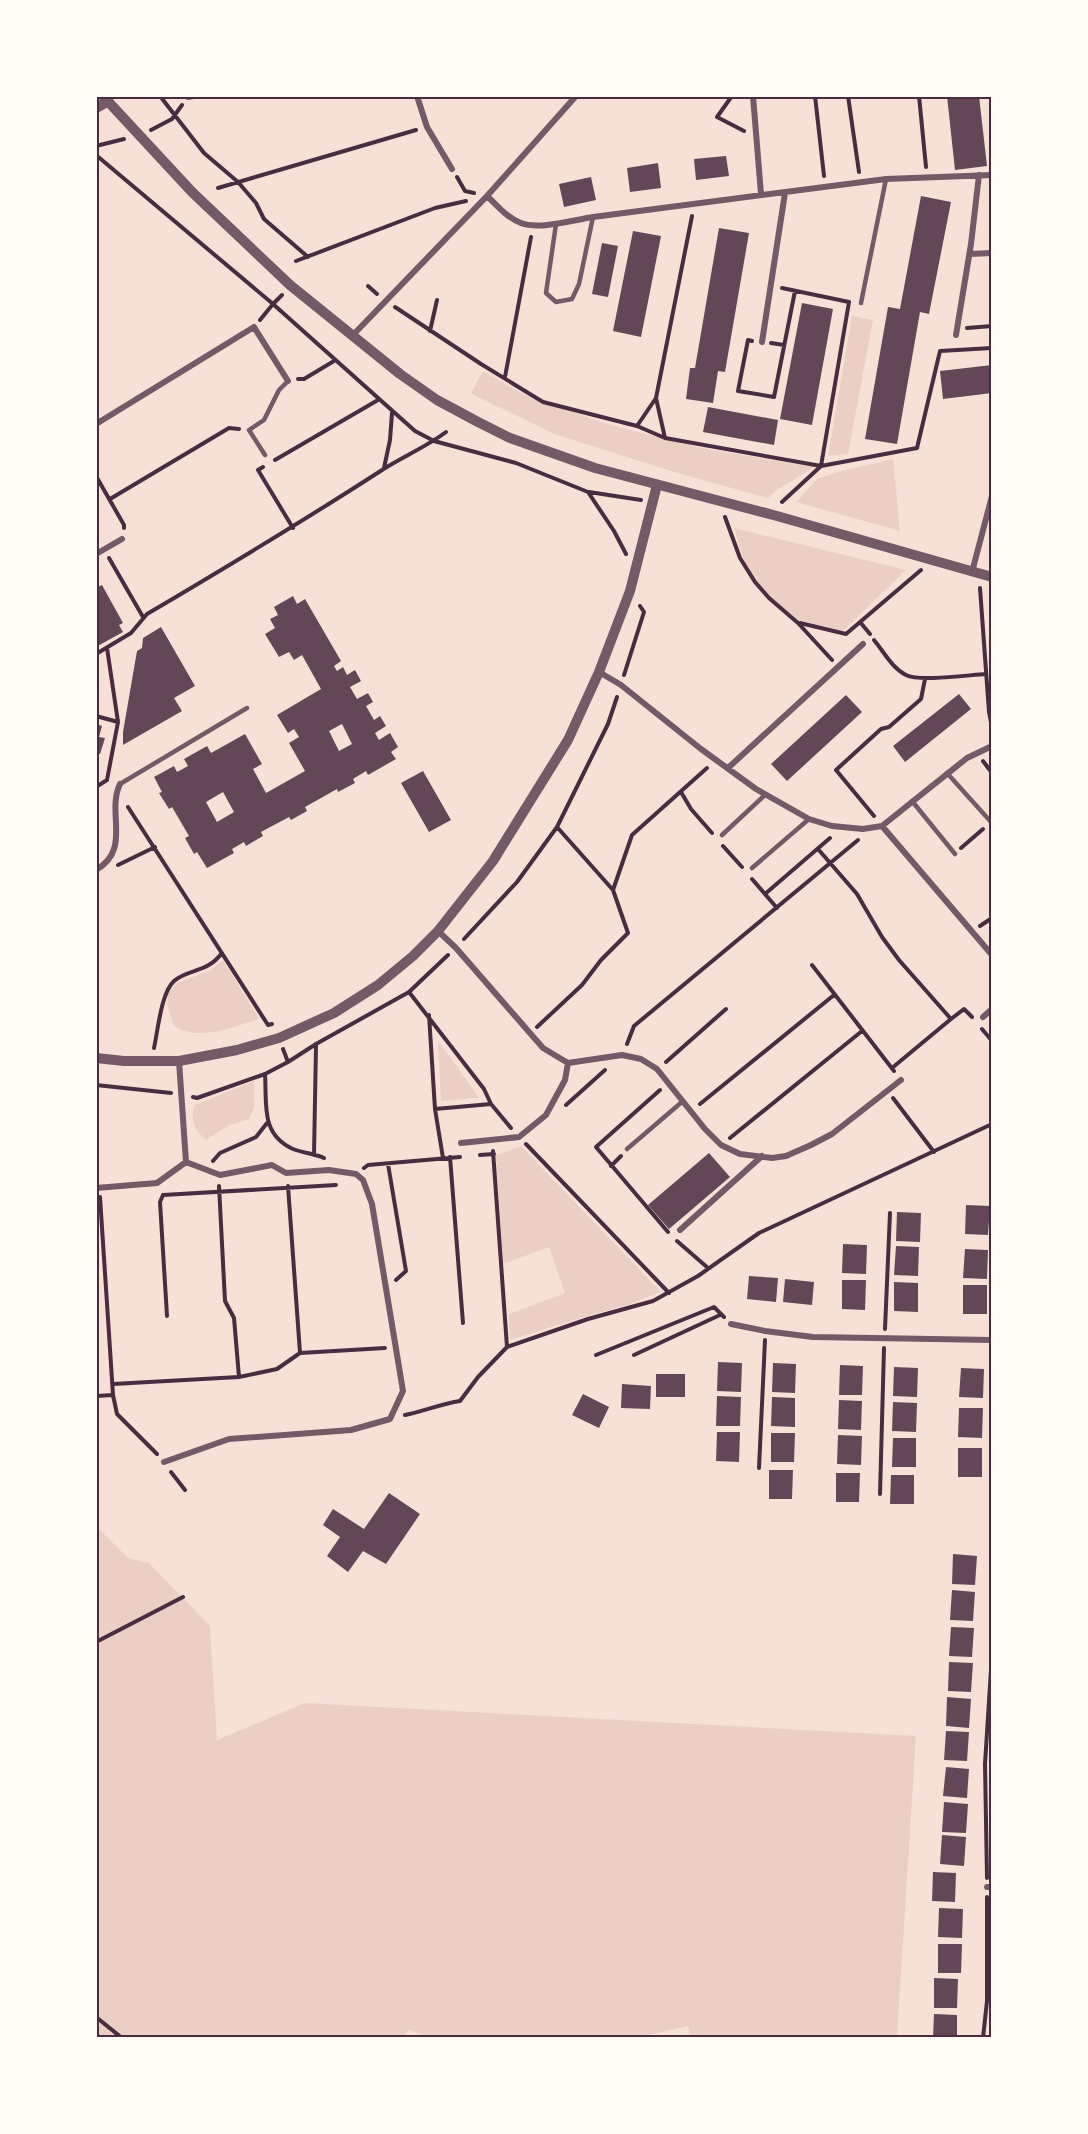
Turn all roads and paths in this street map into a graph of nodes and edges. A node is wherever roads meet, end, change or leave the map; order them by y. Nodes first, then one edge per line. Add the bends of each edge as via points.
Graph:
1 (160, 96) edge
2 (417, 96) edge
3 (576, 96) edge
4 (732, 96) edge
5 (753, 96) edge
6 (816, 96) edge
7 (848, 96) edge
8 (919, 96) edge
9 (190, 97) edge
10 (105, 99) edge
11 (96, 108) edge
12 (175, 116) junction
13 (427, 126) junction
14 (140, 135) junction
15 (755, 137) junction
16 (96, 146) edge
17 (96, 155) edge
18 (452, 169) joint
19 (992, 175) edge
20 (979, 176) junction
21 (927, 177) junction
22 (886, 179) junction
23 (238, 182) junction
24 (861, 182) junction
25 (825, 187) junction
26 (218, 188) dead end
27 (785, 193) junction
28 (761, 194) junction
29 (487, 196) junction
30 (694, 204) junction
31 (593, 217) junction
32 (533, 224) junction
33 (556, 224) junction
34 (992, 253) edge
35 (970, 254) junction
36 (308, 257) junction
37 (296, 261) dead end
38 (290, 285) junction
39 (771, 285) junction
40 (368, 286) dead end
41 (795, 291) junction
42 (437, 300) dead end
43 (384, 301) junction
44 (849, 302) junction
45 (861, 303) joint
46 (273, 304) junction
47 (992, 326) edge
48 (254, 327) junction
49 (430, 331) junction
50 (957, 332) joint
51 (352, 337) junction
52 (762, 342) junction
53 (784, 345) junction
54 (992, 348) edge
55 (334, 361) junction
56 (505, 377) junction
57 (288, 381) junction
58 (656, 398) junction
59 (378, 400) junction
60 (392, 412) junction
61 (96, 424) edge
62 (637, 426) junction
63 (249, 430) junction
64 (446, 432) dead end
65 (665, 438) junction
66 (434, 441) junction
67 (265, 455) dead end
68 (821, 466) junction
69 (384, 468) junction
70 (96, 476) edge
71 (657, 485) junction
72 (588, 492) junction
73 (992, 496) edge
74 (110, 499) junction
75 (654, 502) junction
76 (721, 502) junction
77 (777, 516) junction
78 (292, 528) junction
79 (122, 540) joint
80 (104, 550) junction
81 (96, 554) edge
82 (934, 561) junction
83 (634, 571) junction
84 (975, 573) junction
85 (992, 577) edge
86 (644, 612) dead end
87 (143, 617) junction
88 (860, 622) junction
89 (798, 623) junction
90 (863, 644) dead end
91 (107, 648) junction
92 (96, 654) edge
93 (838, 667) junction
94 (599, 672) junction
95 (986, 674) junction
96 (925, 679) junction
97 (621, 685) junction
98 (247, 708) dead end
99 (96, 716) edge
100 (118, 722) junction
101 (992, 728) edge
102 (992, 746) edge
103 (717, 760) junction
104 (728, 768) junction
105 (947, 773) junction
106 (107, 780) junction
107 (96, 787) edge
108 (118, 788) junction
109 (681, 792) junction
110 (765, 795) junction
111 (912, 801) junction
112 (809, 819) junction
113 (991, 822) edge
114 (882, 826) junction
115 (557, 827) dead end
116 (841, 827) junction
117 (869, 829) junction
118 (722, 835) dead end
119 (154, 847) junction
120 (818, 849) junction
121 (955, 854) joint
122 (832, 864) junction
123 (105, 865) junction
124 (752, 868) dead end
125 (96, 870) edge
126 (613, 890) junction
127 (765, 894) junction
128 (777, 908) junction
129 (438, 931) junction
130 (222, 953) junction
131 (992, 955) edge
132 (812, 965) dead end
133 (410, 992) dead end
134 (834, 995) junction
135 (726, 1009) dead end
136 (992, 1009) edge
137 (429, 1015) junction
138 (983, 1017) dead end
139 (951, 1018) junction
140 (862, 1031) junction
141 (530, 1033) junction
142 (279, 1038) junction
143 (992, 1041) edge
144 (316, 1044) dead end
145 (622, 1055) junction
146 (96, 1058) edge
147 (152, 1061) junction
148 (179, 1061) junction
149 (568, 1063) junction
150 (891, 1068) junction
151 (657, 1069) junction
152 (265, 1074) junction
153 (901, 1080) joint
154 (667, 1083) junction
155 (96, 1084) edge
156 (888, 1090) junction
157 (181, 1094) junction
158 (683, 1101) junction
159 (491, 1104) junction
160 (435, 1109) junction
161 (560, 1110) dead end
162 (691, 1110) junction
163 (268, 1123) junction
164 (992, 1124) edge
165 (519, 1137) junction
166 (493, 1140) junction
167 (460, 1143) dead end
168 (721, 1145) junction
169 (627, 1149) dead end
170 (934, 1152) junction
171 (494, 1154) junction
172 (314, 1155) junction
173 (461, 1156) dead end
174 (472, 1156) dead end
175 (762, 1156) junction
176 (450, 1157) junction
177 (443, 1158) junction
178 (186, 1162) junction
179 (388, 1164) junction
180 (204, 1170) junction
181 (329, 1170) junction
182 (286, 1173) junction
183 (356, 1174) junction
184 (220, 1175) junction
185 (157, 1183) junction
186 (364, 1183) junction
187 (98, 1188) edge
188 (288, 1188) junction
189 (218, 1192) junction
190 (164, 1195) junction
191 (890, 1214) dead end
192 (680, 1230) dead end
193 (708, 1268) junction
194 (387, 1289) junction
195 (669, 1293) junction
196 (167, 1317) dead end
197 (463, 1323) dead end
198 (731, 1324) junction
199 (765, 1331) junction
200 (884, 1338) junction
201 (992, 1340) edge
202 (396, 1347) junction
203 (507, 1347) junction
204 (300, 1353) junction
205 (596, 1355) dead end
206 (634, 1355) dead end
207 (239, 1377) junction
208 (113, 1384) junction
209 (113, 1395) junction
210 (96, 1396) edge
211 (390, 1419) junction
212 (164, 1462) junction
213 (759, 1468) dead end
214 (185, 1490) dead end
215 (880, 1494) dead end
216 (183, 1597) dead end
217 (96, 1642) edge
218 (992, 1654) edge
219 (985, 1764) dead end
220 (987, 2001) dead end
221 (96, 2017) edge
222 (122, 2038) edge
223 (983, 2038) edge

1 - 12 path
2 - 13 street
3 - 29 street
4 - 15 path via 717,117
5 - 15 street
6 - 25 path
7 - 24 path
8 - 21 path
9 - 12 path
10 - 11 street
10 - 14 street
12 - 14 path
12 - 23 path via 204,153
13 - 18 street
13 - 23 path
14 - 16 path
14 - 38 street via 192,192
15 - 28 street
17 - 46 path
18 - 29 path via 465,191
19 - 20 street
20 - 21 street
20 - 35 street
21 - 22 street
22 - 24 street
22 - 45 lane
23 - 26 path
23 - 36 path via 264,219
24 - 25 street
25 - 27 street
27 - 28 street
27 - 39 street
28 - 30 street
29 - 32 street via 509,217 522,224
29 - 36 path via 435,208
29 - 43 street
30 - 31 street
30 - 58 path
31 - 33 street
31 - 33 lane via 579,284 572,299 556,302 546,293
32 - 33 street
32 - 56 path
34 - 35 street
35 - 50 street
36 - 37 path
38 - 46 path
38 - 51 street
39 - 41 path
39 - 52 street
40 - 43 path
41 - 44 path
41 - 53 path
42 - 49 path
43 - 49 path
43 - 51 street
44 - 45 path
44 - 68 path
46 - 48 path
46 - 55 path
47 - 50 path
48 - 57 street
48 - 61 street
49 - 56 path
51 - 71 street via 437,400 510,438
52 - 53 path
52 - 53 path via 748,340 738,391 774,397
54 - 68 path via 940,351 917,448
55 - 57 path via 304,379
55 - 59 path
56 - 62 path via 543,402
57 - 63 lane via 264,420
58 - 62 path
58 - 65 path
59 - 60 path
59 - 78 path via 258,470
60 - 66 path
60 - 69 path
62 - 65 path
63 - 67 lane
63 - 74 path via 229,428
64 - 66 path
65 - 68 path
66 - 69 path
66 - 72 path via 516,463
68 - 77 path via 783,500
69 - 78 path
70 - 74 path
71 - 75 street
71 - 76 street
72 - 75 path
72 - 83 path
73 - 84 street
74 - 79 path via 124,525
75 - 83 street
76 - 77 street
76 - 89 path via 740,558 754,582
77 - 82 street
78 - 87 path
79 - 80 street
80 - 81 street
80 - 87 path
82 - 84 street
82 - 88 path
83 - 94 street
84 - 85 street
84 - 95 path
86 - 97 path
87 - 91 path via 131,633
88 - 89 path via 846,634
88 - 96 path via 895,666 908,676
89 - 93 path
90 - 93 street
91 - 92 path
91 - 100 path
93 - 104 street
94 - 97 street
94 - 129 street via 568,740 526,810 493,861
95 - 96 path
95 - 101 path
96 - 114 path via 921,699 889,727 880,729 836,770
97 - 103 street
98 - 108 lane
99 - 100 path
100 - 106 path
102 - 105 street
103 - 104 street
103 - 109 path
104 - 110 street
105 - 111 street
105 - 113 lane
106 - 107 path
106 - 108 path
108 - 119 path
108 - 123 street via 116,841
109 - 126 path via 632,835
109 - 127 path via 691,809
110 - 112 street
110 - 118 lane
111 - 114 street
111 - 121 lane
112 - 116 street
112 - 124 lane
113 - 121 path
114 - 117 street
114 - 131 street
115 - 126 path
116 - 117 street
116 - 120 path
117 - 122 path
119 - 123 path via 119,866
119 - 130 path
120 - 122 path
120 - 127 path
122 - 128 path
122 - 139 path via 899,960
123 - 125 street
126 - 141 path via 628,933 582,985
127 - 128 path
128 - 145 path via 634,1026
129 - 141 street
129 - 142 street via 378,985 334,1013
130 - 142 path
130 - 147 path via 209,966 175,980 166,991
132 - 134 path
133 - 137 path
134 - 140 path
134 - 162 path
135 - 151 path
136 - 138 street
137 - 159 path
137 - 160 path
139 - 143 path via 964,1009
139 - 150 path
140 - 150 path
140 - 168 path
141 - 149 street via 543,1048
142 - 148 street
142 - 152 path via 288,1062
144 - 172 path
145 - 149 street
145 - 151 street via 641,1059
145 - 161 path
146 - 147 street
147 - 148 street
148 - 157 street
149 - 165 street via 565,1080 546,1115
150 - 153 path
151 - 154 street
152 - 157 path via 197,1098
152 - 163 path
153 - 156 street
154 - 158 street
154 - 193 path via 596,1148 672,1237
155 - 157 path
156 - 170 path
156 - 175 street via 832,1134 786,1156
157 - 178 street
158 - 162 street
158 - 169 lane
159 - 160 path
159 - 165 path
160 - 177 path
162 - 168 street
163 - 172 path via 274,1137 293,1149
163 - 180 path via 256,1137 220,1154
164 - 170 path
165 - 166 street
165 - 195 path
166 - 167 street
166 - 171 path
168 - 175 street via 740,1154
170 - 193 path via 759,1233
171 - 174 path
171 - 203 path
172 - 181 path via 324,1157
173 - 176 path
175 - 192 street
176 - 177 path
176 - 197 path
177 - 179 path
178 - 180 street
178 - 185 street
179 - 183 path via 368,1166
179 - 194 path via 406,1271
180 - 184 street
181 - 182 street
181 - 183 street
182 - 184 street via 272,1165
182 - 188 path
183 - 186 street
184 - 189 path
185 - 187 street
185 - 190 path
186 - 188 path
186 - 194 street via 372,1204
187 - 208 path
188 - 189 path
188 - 204 path
189 - 190 path
189 - 207 path via 225,1301 234,1318
190 - 196 path via 160,1202
191 - 200 path
193 - 195 path
194 - 202 street
195 - 203 path
198 - 199 street
198 - 205 path via 714,1307
198 - 206 path via 719,1314
199 - 200 street via 813,1337
199 - 213 path
200 - 201 street
200 - 215 path
202 - 204 path
202 - 211 street via 403,1391
203 - 211 path via 460,1401
204 - 207 path via 277,1369
207 - 208 path
208 - 209 path
209 - 210 path
209 - 212 path via 117,1414
211 - 212 street via 351,1430 230,1439
212 - 214 path
216 - 217 path
218 - 219 path
220 - 223 path
221 - 222 path

